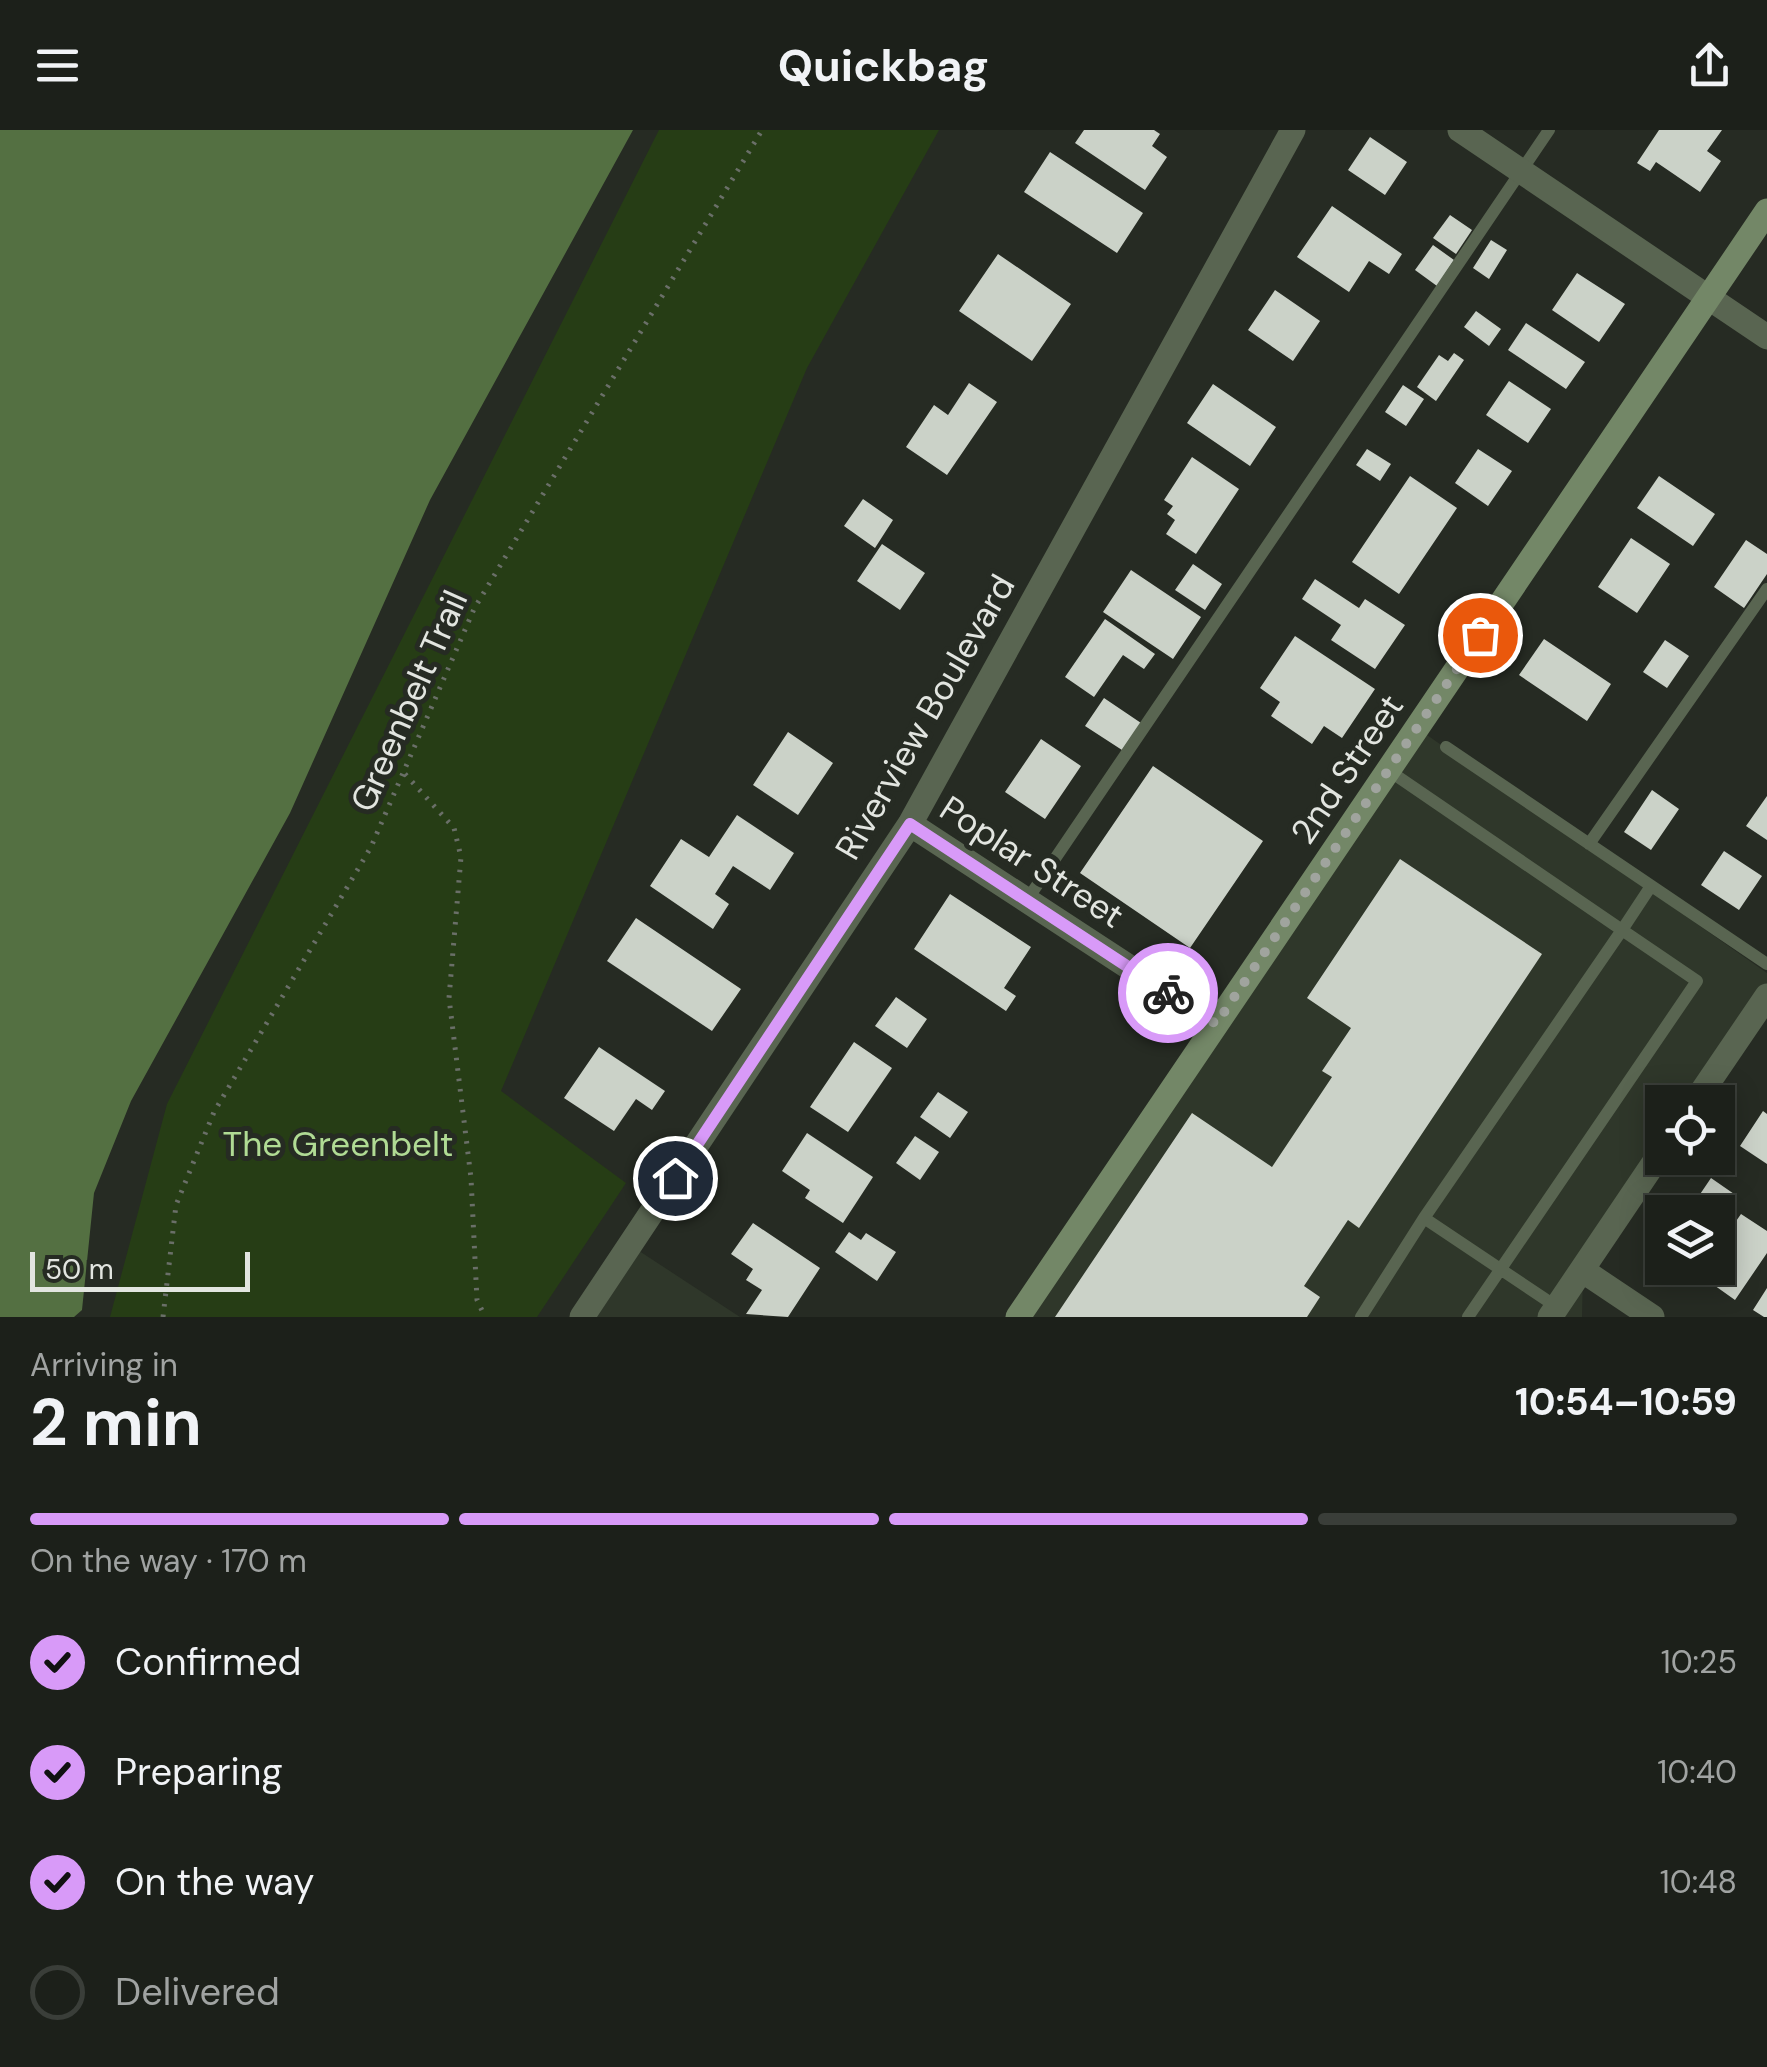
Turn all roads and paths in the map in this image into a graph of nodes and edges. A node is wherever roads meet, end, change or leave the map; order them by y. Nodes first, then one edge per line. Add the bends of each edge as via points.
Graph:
1 (762, 130) edge
2 (1293, 130) edge
3 (1460, 130) edge
4 (1549, 130) edge
5 (1521, 171) junction
6 (1767, 210) edge
7 (1708, 298) junction
8 (1767, 337) edge
9 (1767, 589) edge
10 (1446, 747) dead end
11 (1388, 770) junction
12 (405, 774) junction
13 (910, 824) junction
14 (1589, 844) junction
15 (1651, 886) junction
16 (1027, 900) junction
17 (1622, 930) junction
18 (1767, 964) edge
19 (1767, 996) edge
20 (1216, 1024) junction
21 (1707, 1085) edge
22 (1646, 1175) edge
23 (1424, 1218) junction
24 (1500, 1268) junction
25 (1582, 1270) junction
26 (1553, 1312) edge
27 (163, 1317) edge
28 (485, 1317) edge
29 (582, 1317) edge
30 (1018, 1317) edge
31 (1360, 1317) edge
32 (1468, 1317) edge
33 (1652, 1317) edge

1 - 12 path, Greenbelt Trail via 474,610
2 - 13 street, Riverview Boulevard
3 - 5 street
4 - 5 lane
5 - 7 street
5 - 16 lane
6 - 7 street, 2nd Street
7 - 8 street
7 - 11 street, 2nd Street
9 - 14 lane
10 - 14 lane
11 - 17 lane
11 - 20 street, 2nd Street
12 - 27 path, Greenbelt Trail via 370,847 214,1112 176,1205
12 - 28 path via 454,828 460,857 449,998 471,1178 476,1300
13 - 16 street, Poplar Street
13 - 29 street, Riverview Boulevard
14 - 15 lane
15 - 17 lane
15 - 18 lane
16 - 20 street, Poplar Street
17 - 23 lane
17 - 24 lane via 1697,981
19 - 21 street
20 - 30 street, 2nd Street
22 - 25 street
23 - 24 lane
23 - 31 lane
24 - 26 lane
24 - 32 lane
25 - 26 street
25 - 33 street

